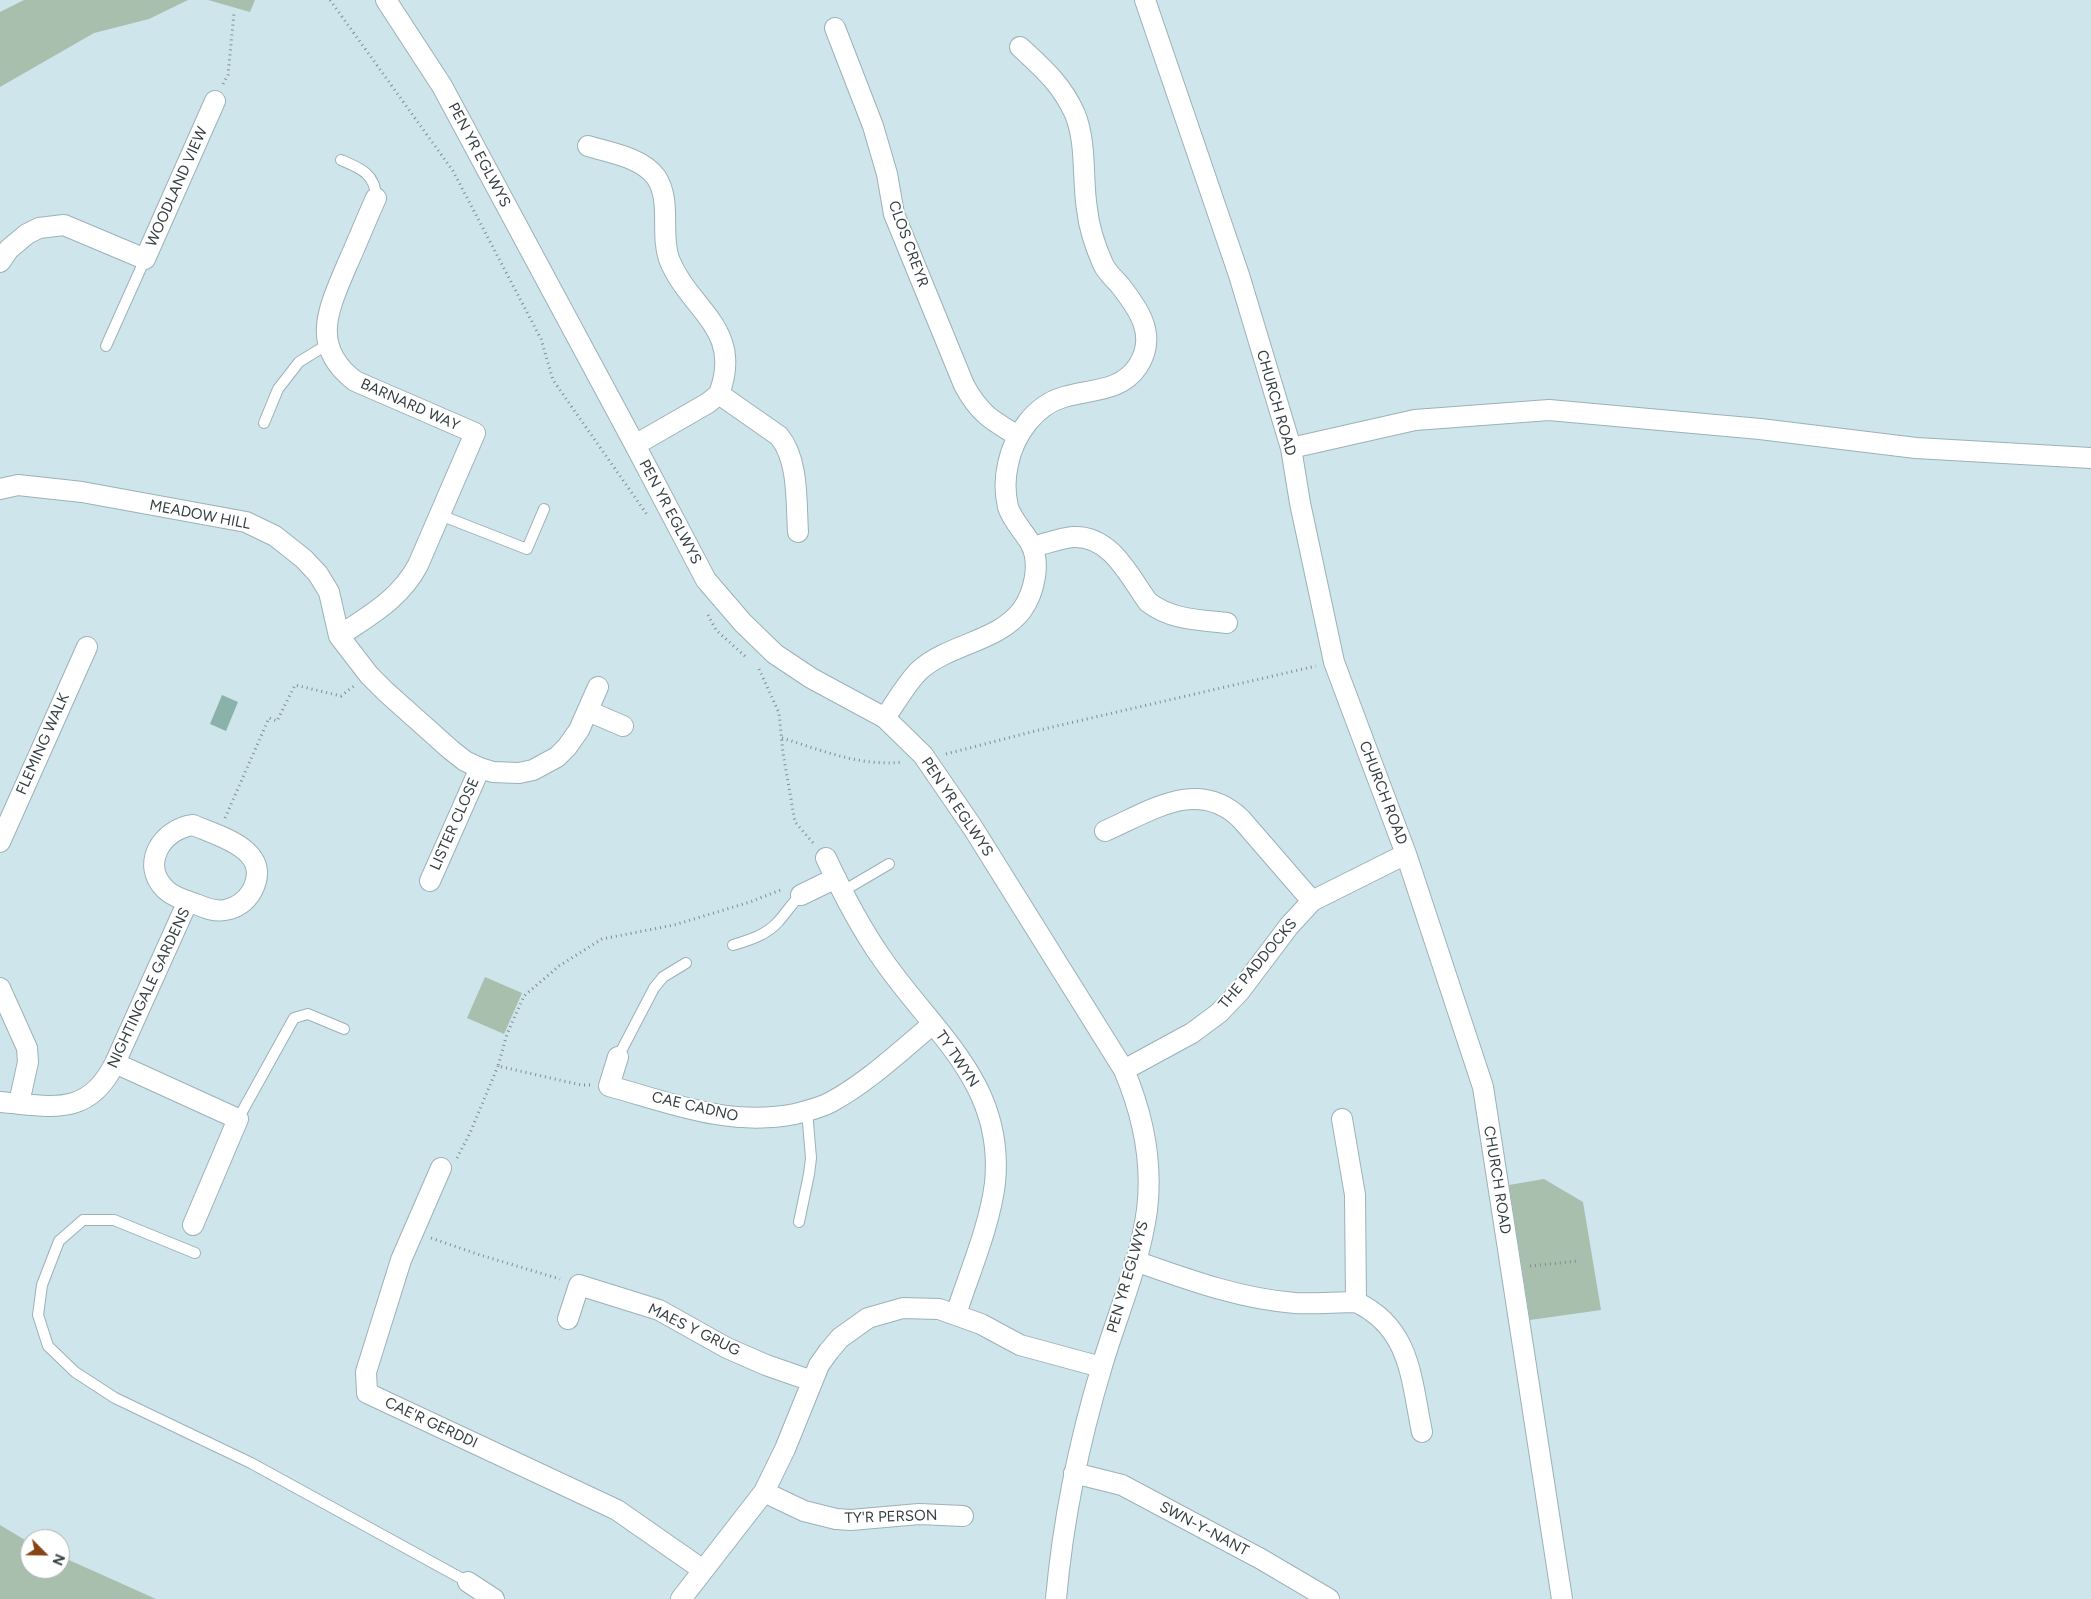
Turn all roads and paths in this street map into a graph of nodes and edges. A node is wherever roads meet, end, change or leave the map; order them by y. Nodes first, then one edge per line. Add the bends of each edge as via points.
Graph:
1 (330, 0) edge
2 (386, 0) edge
3 (1146, 0) edge
4 (234, 13) dead end
5 (835, 28) dead end
6 (1020, 48) dead end
7 (215, 100) joint
8 (588, 146) dead end
9 (341, 160) dead end
10 (376, 198) joint
11 (146, 259) junction
12 (0, 262) edge
13 (328, 344) junction
14 (106, 346) dead end
15 (719, 394) junction
16 (264, 423) dead end
17 (1018, 436) junction
18 (635, 445) junction
19 (1291, 448) junction
20 (2091, 458) edge
21 (0, 489) edge
22 (544, 509) dead end
23 (440, 515) junction
24 (653, 524) dead end
25 (798, 532) dead end
26 (1032, 547) junction
27 (704, 608) dead end
28 (1227, 623) dead end
29 (339, 636) junction
30 (87, 647) dead end
31 (1334, 662) junction
32 (369, 675) junction
33 (598, 687) dead end
34 (588, 711) junction
35 (885, 718) junction
36 (623, 726) dead end
37 (782, 738) junction
38 (926, 759) junction
39 (480, 768) junction
40 (1105, 831) dead end
41 (217, 835) junction
42 (0, 842) edge
43 (1406, 854) junction
44 (826, 858) joint
45 (889, 864) dead end
46 (430, 881) dead end
47 (840, 884) junction
48 (794, 891) junction
49 (188, 901) junction
50 (1312, 901) junction
51 (733, 945) dead end
52 (686, 962) dead end
53 (0, 988) edge
54 (933, 1024) junction
55 (344, 1029) dead end
56 (618, 1057) joint
57 (115, 1063) junction
58 (498, 1066) junction
59 (1124, 1070) junction
60 (609, 1086) junction
61 (9, 1103) edge
62 (808, 1111) junction
63 (238, 1119) junction
64 (1342, 1119) dead end
65 (441, 1168) joint
66 (799, 1222) dead end
67 (193, 1225) dead end
68 (414, 1232) junction
69 (195, 1253) dead end
70 (1135, 1261) junction
71 (1579, 1261) dead end
72 (1510, 1268) junction
73 (579, 1285) junction
74 (1356, 1302) junction
75 (956, 1314) junction
76 (568, 1319) dead end
77 (1102, 1367) junction
78 (812, 1381) junction
79 (1422, 1432) dead end
80 (1074, 1473) junction
81 (764, 1492) junction
82 (963, 1516) dead end
83 (703, 1570) junction
84 (468, 1582) joint
85 (494, 1599) edge
86 (681, 1599) edge
87 (1056, 1599) edge
88 (1329, 1599) edge
89 (1562, 1599) edge

1 - 24 path via 453,171 540,339 553,380
2 - 18 street, PEN YR EGLWYS via 442,86
3 - 19 street, CHURCH ROAD via 1239,275
4 - 7 path via 228,75
5 - 17 street, CLOS CREYR via 873,126 894,214 960,377 974,404 991,420
6 - 17 street via 1053,77 1076,117 1092,238 1104,267 1139,310 1146,342 1139,364 1124,381 1113,387 1062,397 1034,416
7 - 11 street, WOODLAND VIEW
8 - 15 street via 644,166 656,178 663,195 664,232 669,258 677,275 718,331 725,364
9 - 10 lane via 366,172 374,184
10 - 13 street, BARNARD WAY via 329,308 326,320
11 - 12 street, WOODLAND VIEW via 64,225 45,227 27,234 9,249
11 - 14 lane
13 - 16 lane via 299,362 278,389
13 - 23 street, BARNARD WAY via 338,365 355,381 475,433
15 - 18 street via 708,404
15 - 25 street via 779,436 785,444 792,462
17 - 26 street via 1007,466 1006,496 1009,509
18 - 35 street, PEN YR EGLWYS via 706,580 743,623 775,654 811,678
19 - 20 street via 1415,420 1549,410 1760,429 1916,448
19 - 31 street, CHURCH ROAD
21 - 29 street, MEADOW HILL via 18,485 82,492 246,522 261,528 289,545 318,574 329,592
22 - 23 lane via 527,549
23 - 29 street, BARNARD WAY via 407,584 390,602
26 - 28 street via 1072,537 1093,540 1109,549 1148,602 1156,608 1187,618
26 - 35 street via 1033,588 1021,611 1003,628 954,648 920,670
27 - 37 path via 716,630 760,669 779,713
29 - 32 street
30 - 42 street, FLEMING WALK
31 - 38 path via 1044,728
31 - 43 street, CHURCH ROAD
32 - 39 street via 451,750
32 - 41 path via 341,696 294,685 277,722 269,718
33 - 34 street
34 - 36 street
34 - 39 street via 568,747 546,764 519,773
35 - 38 street, PEN YR EGLWYS
37 - 38 path via 853,759 885,764
37 - 44 path via 795,822
38 - 59 street, PEN YR EGLWYS via 973,828
39 - 46 street, LISTER CLOSE
40 - 50 street via 1184,799 1210,799 1241,819
41 - 49 street, NIGHTINGALE GARDENS via 193,825 184,826 168,835 158,850 156,867 161,884
41 - 49 street, NIGHTINGALE GARDENS via 248,851 255,869 253,888 241,904 223,911
43 - 50 street, THE PADDOCKS
43 - 72 street, CHURCH ROAD via 1483,1087
44 - 47 street, TY TWYN
45 - 47 lane
47 - 48 street
47 - 54 street, TY TWYN via 881,958
48 - 51 lane via 776,924 758,936
48 - 58 path via 674,925 602,939 566,961 524,996 507,1034
49 - 57 street, NIGHTINGALE GARDENS
50 - 59 street, THE PADDOCKS via 1219,1013 1192,1033
52 - 56 lane via 663,977 654,988
53 - 61 street via 27,1048 28,1062
54 - 62 street, CAE CADNO via 871,1075 830,1103
54 - 75 street, TY TWYN via 975,1080 993,1128 996,1153 995,1184 988,1216
55 - 63 lane via 308,1014 294,1018
56 - 60 street
57 - 61 street, NIGHTINGALE GARDENS via 100,1086 78,1101 52,1107
57 - 63 street
58 - 60 path via 581,1085
58 - 65 path via 450,1172
59 - 70 street, PEN YR EGLWYS via 1140,1112 1148,1160 1147,1210
60 - 62 street, CAE CADNO via 700,1111 743,1119 769,1119
62 - 66 lane via 811,1158
63 - 67 street
64 - 74 street via 1355,1195
65 - 68 street, CAE'R GERDDI
68 - 73 path
68 - 83 street, CAE'R GERDDI via 401,1260 366,1372 367,1393 617,1510
69 - 84 lane via 114,1220 83,1220 60,1241 42,1286 38,1315 48,1346 74,1372 115,1398 260,1468
70 - 74 street via 1192,1281 1259,1298 1295,1303
70 - 77 street, PEN YR EGLWYS
71 - 72 path
72 - 89 street, CHURCH ROAD
73 - 76 street
73 - 78 street, MAES Y GRUG via 659,1310 727,1348
74 - 79 street via 1376,1312 1399,1339 1408,1363
75 - 77 street via 1020,1345
75 - 78 street via 921,1307 894,1310 868,1318 834,1345
77 - 80 street, PEN YR EGLWYS
78 - 81 street
80 - 87 street, PEN YR EGLWYS via 1060,1553
80 - 88 street, SWN-Y-NANT via 1122,1485
81 - 82 street, TY'R PERSON via 804,1511 836,1519 919,1514
81 - 83 street
83 - 86 street
84 - 85 street

